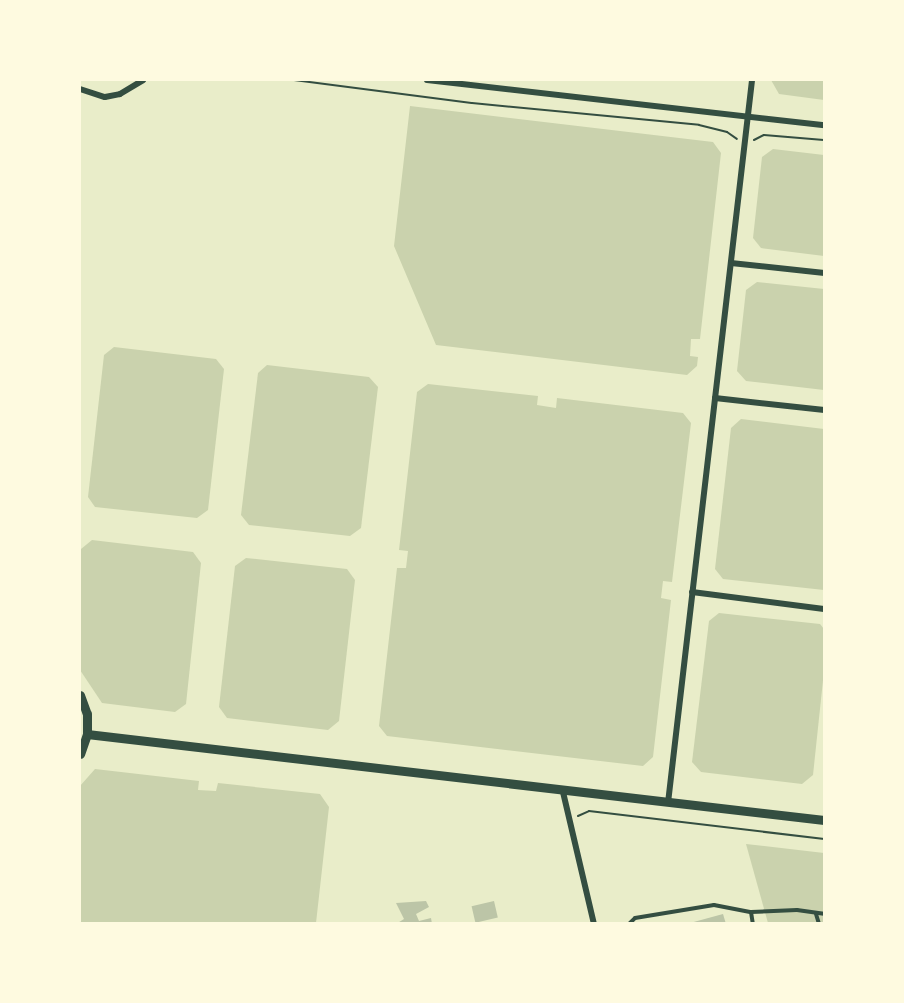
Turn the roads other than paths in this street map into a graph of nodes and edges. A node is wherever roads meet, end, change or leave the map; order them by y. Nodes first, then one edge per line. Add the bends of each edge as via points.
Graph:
1 (143, 80) edge
2 (427, 80) edge
3 (433, 80) edge
4 (752, 80) edge
5 (80, 89) edge
6 (748, 118) junction
7 (825, 125) edge
8 (731, 263) junction
9 (825, 273) edge
10 (715, 398) junction
11 (825, 410) edge
12 (692, 592) junction
13 (825, 609) edge
14 (80, 695) edge
15 (87, 734) junction
16 (80, 754) edge
17 (563, 792) junction
18 (668, 803) junction
19 (824, 817) edge
20 (750, 912) junction
21 (816, 914) junction
22 (825, 914) edge
23 (594, 924) edge
24 (628, 924) edge
25 (753, 924) edge
26 (819, 924) edge

1 - 5 street via 120,94 105,97
2 - 3 street
3 - 6 street
4 - 6 street
6 - 7 street
6 - 8 street
8 - 9 street
8 - 10 street
10 - 11 street
10 - 12 street
12 - 13 street
12 - 18 street
14 - 15 street via 87,714
15 - 16 street
15 - 17 street
17 - 18 street
17 - 23 street
18 - 19 street
20 - 21 lane via 797,910
20 - 24 lane via 714,905 635,918
20 - 25 lane
21 - 22 lane
21 - 26 lane

